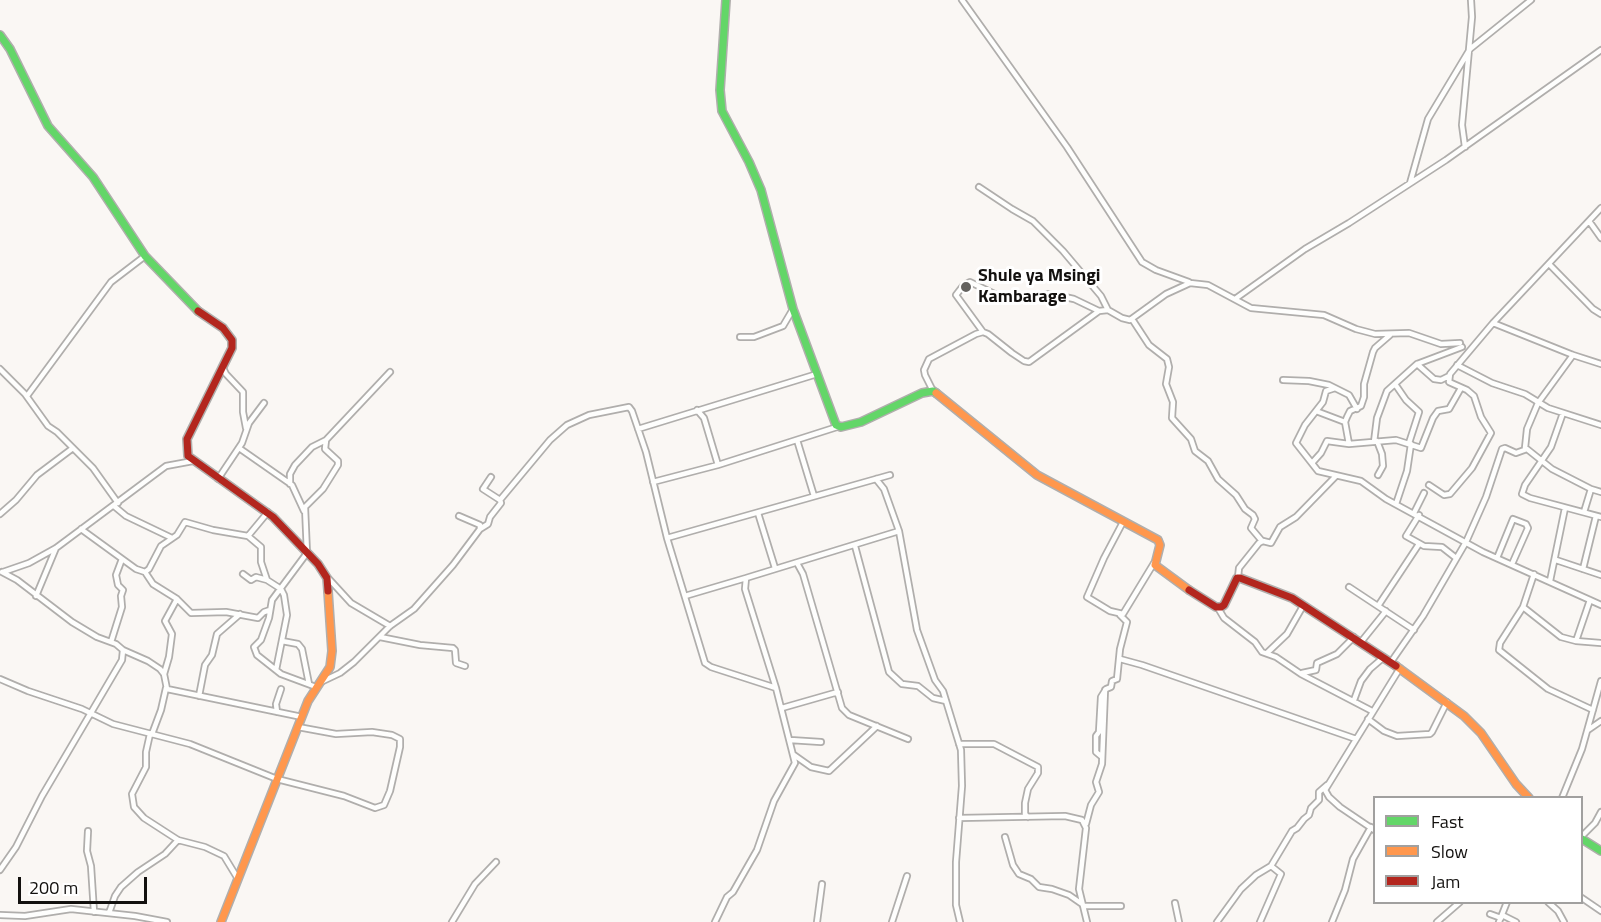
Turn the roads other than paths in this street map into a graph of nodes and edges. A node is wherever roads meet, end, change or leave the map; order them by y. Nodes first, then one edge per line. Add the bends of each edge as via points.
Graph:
1 (726, 0) edge
2 (962, 0) edge
3 (1471, 0) edge
4 (1531, 0) edge
5 (0, 35) edge
6 (1470, 49) junction
7 (1601, 50) edge
8 (1465, 147) junction
9 (1410, 183) junction
10 (979, 187) dead end
11 (1601, 208) edge
12 (1589, 221) junction
13 (1601, 238) edge
14 (145, 256) junction
15 (1549, 264) junction
16 (1193, 283) junction
17 (1234, 299) junction
18 (793, 309) junction
19 (1108, 310) junction
20 (1099, 311) junction
21 (1601, 314) edge
22 (1132, 319) junction
23 (1493, 323) junction
24 (983, 332) junction
25 (1390, 335) junction
26 (740, 337) dead end
27 (1573, 355) junction
28 (1417, 364) junction
29 (1601, 364) edge
30 (1457, 365) junction
31 (223, 368) junction
32 (0, 369) edge
33 (390, 372) dead end
34 (817, 375) junction
35 (1449, 376) junction
36 (1283, 380) dead end
37 (1395, 384) junction
38 (1335, 388) junction
39 (1461, 388) junction
40 (933, 391) junction
41 (27, 396) junction
42 (1351, 400) junction
43 (1364, 400) junction
44 (264, 403) dead end
45 (1539, 403) junction
46 (1357, 409) junction
47 (697, 410) junction
48 (1316, 411) junction
49 (1563, 413) junction
50 (1345, 422) junction
51 (1601, 425) edge
52 (837, 427) junction
53 (246, 428) junction
54 (638, 429) junction
55 (326, 440) junction
56 (797, 440) junction
57 (1376, 441) junction
58 (1410, 443) junction
59 (1349, 444) junction
60 (73, 448) junction
61 (239, 448) junction
62 (1525, 448) junction
63 (1543, 460) junction
64 (193, 461) junction
65 (1312, 463) junction
66 (718, 465) junction
67 (890, 475) dead end
68 (1378, 475) dead end
69 (1336, 476) junction
70 (491, 477) dead end
71 (218, 479) junction
72 (876, 479) junction
73 (653, 482) junction
74 (290, 484) junction
75 (1429, 485) dead end
76 (1591, 489) junction
77 (1601, 492) edge
78 (1424, 493) dead end
79 (814, 496) junction
80 (500, 500) junction
81 (116, 504) junction
82 (1396, 504) junction
83 (1565, 508) junction
84 (268, 512) junction
85 (304, 512) junction
86 (1584, 512) junction
87 (758, 513) junction
88 (0, 514) edge
89 (1417, 514) junction
90 (459, 516) dead end
91 (1598, 517) edge
92 (1123, 522) junction
93 (81, 529) junction
94 (480, 529) junction
95 (899, 531) junction
96 (248, 536) junction
97 (172, 538) junction
98 (667, 538) junction
99 (1262, 542) junction
100 (1466, 543) junction
101 (1419, 544) junction
102 (855, 546) junction
103 (56, 549) junction
104 (307, 552) junction
105 (1456, 558) junction
106 (1497, 558) junction
107 (122, 559) junction
108 (1556, 560) junction
109 (797, 562) junction
110 (1154, 563) junction
111 (1512, 564) junction
112 (775, 568) junction
113 (1583, 569) junction
114 (1, 572) edge
115 (145, 573) junction
116 (243, 574) dead end
117 (1534, 574) junction
118 (1601, 575) edge
119 (1238, 577) junction
120 (327, 578) junction
121 (746, 578) junction
122 (267, 580) junction
123 (1550, 581) junction
124 (1349, 587) dead end
125 (281, 589) junction
126 (36, 596) junction
127 (685, 596) junction
128 (177, 599) junction
129 (1590, 600) junction
130 (1601, 605) edge
131 (1303, 606) junction
132 (1378, 606) junction
133 (1523, 606) junction
134 (1218, 608) junction
135 (270, 610) junction
136 (1386, 611) junction
137 (240, 614) junction
138 (1120, 615) junction
139 (390, 627) junction
140 (1414, 630) junction
141 (380, 637) junction
142 (1354, 638) junction
143 (282, 641) junction
144 (1576, 641) junction
145 (111, 642) junction
146 (1361, 642) junction
147 (1601, 643) edge
148 (123, 650) junction
149 (1267, 653) junction
150 (1384, 657) junction
151 (1120, 659) junction
152 (1391, 662) junction
153 (465, 666) dead end
154 (1400, 668) junction
155 (276, 670) junction
156 (164, 674) junction
157 (1301, 674) junction
158 (0, 679) edge
159 (1601, 681) edge
160 (1359, 684) junction
161 (315, 685) junction
162 (166, 688) junction
163 (776, 688) junction
164 (281, 689) dead end
165 (1105, 690) junction
166 (838, 692) junction
167 (1339, 693) junction
168 (199, 696) junction
169 (1354, 700) junction
170 (946, 702) junction
171 (1447, 702) junction
172 (782, 708) junction
173 (1593, 710) junction
174 (1372, 711) junction
175 (277, 712) junction
176 (91, 714) junction
177 (302, 717) junction
178 (1368, 719) junction
179 (1601, 721) edge
180 (877, 726) junction
181 (298, 727) junction
182 (1587, 730) junction
183 (151, 734) junction
184 (908, 739) dead end
185 (1356, 739) junction
186 (790, 740) junction
187 (821, 742) dead end
188 (959, 744) junction
189 (794, 754) junction
190 (1102, 757) junction
191 (277, 779) junction
192 (1327, 785) junction
193 (1527, 796) edge
194 (1563, 796) edge
195 (1601, 812) edge
196 (1028, 817) junction
197 (959, 818) junction
198 (1086, 824) junction
199 (1372, 829) edge
200 (88, 831) dead end
201 (1583, 836) edge
202 (1005, 837) dead end
203 (1583, 839) edge
204 (178, 840) junction
205 (1601, 851) edge
206 (496, 862) dead end
207 (1271, 866) junction
208 (0, 870) edge
209 (907, 876) dead end
210 (238, 879) junction
211 (822, 884) dead end
212 (1583, 899) edge
213 (1175, 903) dead end
214 (1459, 904) edge
215 (1507, 904) edge
216 (1549, 904) edge
217 (1083, 905) junction
218 (1120, 906) dead end
219 (1601, 911) edge
220 (94, 912) junction
221 (109, 913) junction
222 (42, 914) junction
223 (1490, 914) dead end
224 (0, 915) edge
225 (25, 916) junction
226 (135, 919) edge
227 (1500, 919) edge
228 (32, 922) edge
229 (42, 922) edge
230 (167, 922) edge
231 (221, 922) edge
232 (452, 922) edge
233 (715, 922) edge
234 (817, 922) edge
235 (892, 922) edge
236 (960, 922) edge
237 (1087, 922) edge
238 (1179, 922) edge
239 (1217, 922) edge
240 (1260, 922) edge
241 (1332, 922) edge
242 (1437, 922) edge
243 (1516, 922) edge
244 (1564, 922) edge

1 - 18 street via 720,102 761,190
2 - 16 street via 1142,262
3 - 6 street
4 - 6 street
5 - 14 street via 48,126 93,177
6 - 8 street via 1462,125
6 - 9 street via 1428,119
7 - 8 street
8 - 9 street
9 - 17 street
10 - 19 street via 1033,221 1064,251
11 - 12 street
12 - 13 street
12 - 15 street
14 - 31 street via 195,309 230,336 233,344
14 - 41 street via 111,282
15 - 21 street
15 - 23 street
16 - 17 street via 1208,285
16 - 22 street via 1166,294
17 - 25 street via 1251,308 1324,315 1371,333
18 - 26 street via 787,322 777,329
18 - 34 street
19 - 20 street
19 - 22 street
20 - 24 street via 1029,362
20 - 24 street via 1051,294 1003,298 970,282 956,295
22 - 99 street via 1149,345 1167,359 1166,384 1173,400 1172,418 1218,479 1253,515 1251,528
23 - 27 street
23 - 30 street
24 - 40 street via 929,359 924,370
25 - 28 street via 1409,333 1442,344 1461,345
25 - 43 street via 1373,352
27 - 29 street
27 - 45 street
28 - 35 street via 1434,379
28 - 37 street
30 - 35 street
30 - 45 street
31 - 53 street via 243,392
31 - 64 street via 187,438 186,451
32 - 41 street
33 - 55 street
34 - 47 street
34 - 52 street
35 - 39 street via 1449,382
36 - 38 street via 1318,382
37 - 57 street via 1383,396 1375,426
37 - 58 street via 1419,412
38 - 42 street
38 - 48 street via 1326,391
39 - 58 street via 1449,409 1438,411 1433,418 1422,447
39 - 75 street via 1474,396 1491,433 1472,468 1450,494 1444,495
40 - 52 street via 861,422
40 - 92 street via 1037,475
41 - 60 street via 48,426
42 - 43 street
42 - 46 street
43 - 46 street
44 - 53 street
45 - 49 street
45 - 62 street via 1527,429
46 - 50 street via 1350,411
47 - 54 street
47 - 66 street via 704,418
48 - 50 street
48 - 65 street via 1296,444
49 - 51 street
49 - 63 street
50 - 59 street
52 - 56 street
53 - 61 street
54 - 73 street
54 - 80 street via 627,407 573,421 550,440
55 - 74 street via 312,447 295,465
55 - 85 street via 325,449 338,465
56 - 66 street
56 - 79 street
57 - 58 street
57 - 59 street
57 - 68 street via 1383,466
58 - 82 street via 1407,471
59 - 65 street via 1326,441
60 - 81 street via 93,468
60 - 88 street via 37,475
61 - 71 street
61 - 74 street
62 - 63 street
62 - 100 street via 1516,453 1502,449
63 - 76 street via 1552,469
63 - 83 street via 1522,494
64 - 71 street
64 - 81 street via 166,466
65 - 69 street via 1318,471
66 - 73 street
67 - 72 street
69 - 82 street via 1361,481
69 - 99 street via 1296,517 1280,527 1271,543
70 - 80 street via 483,489
71 - 84 street
72 - 79 street
72 - 95 street via 884,489
73 - 98 street
74 - 85 street
76 - 77 street
76 - 86 street
78 - 89 street
79 - 87 street
80 - 94 street via 488,524
81 - 93 street
81 - 97 street via 126,516
82 - 89 street
83 - 86 street
83 - 108 street
84 - 96 street
84 - 104 street
85 - 104 street
86 - 91 street
87 - 98 street
87 - 112 street
89 - 100 street
89 - 101 street via 1406,536
90 - 94 street via 478,524
91 - 113 street
92 - 110 street via 1158,540
92 - 138 street via 1086,595
93 - 103 street
93 - 107 street
94 - 139 street via 421,602
95 - 102 street
95 - 170 street via 917,630
96 - 97 street via 187,522
96 - 122 street via 261,547
97 - 115 street via 161,546
98 - 127 street
99 - 119 street via 1245,559
100 - 105 street
100 - 106 street
101 - 105 street via 1439,546
101 - 132 street
102 - 109 street
102 - 170 street via 889,672 902,684 918,686
103 - 114 street
103 - 126 street
104 - 120 street
104 - 125 street
105 - 140 street
106 - 111 street
106 - 111 street via 1513,519 1526,524 1528,528
107 - 115 street
107 - 145 street via 116,575 123,590 122,607
108 - 113 street
108 - 123 street
109 - 112 street
109 - 166 street
110 - 134 street
110 - 138 street
111 - 117 street
112 - 121 street
113 - 118 street
114 - 126 street
115 - 128 street via 153,584
116 - 122 street via 250,580
117 - 123 street
117 - 133 street
119 - 131 street
119 - 134 street via 1224,605
120 - 139 street via 351,603
120 - 161 street via 332,662
121 - 127 street
121 - 163 street via 745,589
122 - 125 street
123 - 129 street
124 - 132 street
125 - 135 street
125 - 143 street via 287,614
126 - 145 street via 72,622
127 - 163 street via 706,664
128 - 137 street via 191,613
128 - 156 street via 165,621 172,634
129 - 130 street
129 - 144 street
131 - 142 street
131 - 149 street via 1287,634
132 - 136 street
133 - 144 street via 1561,637
133 - 173 street via 1500,644 1501,653 1548,689
134 - 149 street via 1224,618
135 - 137 street via 258,618
135 - 155 street via 261,641 254,650
136 - 140 street
136 - 146 street
137 - 168 street via 218,634 205,665
138 - 151 street via 1127,622
139 - 141 street
140 - 152 street
141 - 153 street via 453,648 456,663
141 - 161 street via 348,667
142 - 146 street
142 - 157 street via 1337,654 1317,663 1316,670
143 - 155 street
143 - 161 street via 298,644 302,649
144 - 147 street
145 - 148 street
146 - 150 street
148 - 156 street via 148,661
148 - 176 street via 122,660
149 - 157 street
150 - 152 street
150 - 160 street
151 - 165 street via 1117,680
151 - 185 street
152 - 154 street
154 - 171 street
154 - 174 street
155 - 161 street via 288,678
156 - 162 street
157 - 167 street
158 - 176 street
159 - 173 street
160 - 167 street via 1350,693
160 - 169 street
161 - 177 street
162 - 168 street
162 - 183 street
163 - 172 street
164 - 175 street
165 - 190 street
165 - 190 street via 1096,736 1096,752
166 - 172 street
166 - 180 street via 845,712
167 - 169 street
168 - 175 street
169 - 174 street
170 - 188 street
171 - 178 street via 1430,734 1397,736
171 - 193 street via 1481,733
172 - 186 street
173 - 182 street
174 - 178 street
175 - 177 street
176 - 183 street
176 - 208 street
177 - 181 street
178 - 185 street
179 - 182 street
180 - 184 street
180 - 189 street via 829,771 811,767
181 - 191 street
181 - 191 street via 336,734 372,732 400,739 387,799 376,808
182 - 194 street
183 - 191 street via 190,744
183 - 204 street via 145,771 132,794 134,807
185 - 192 street
186 - 187 street
186 - 189 street
188 - 196 street via 993,744 1038,767 1025,803
188 - 197 street
189 - 233 street via 794,765 774,801 757,850
190 - 198 street via 1096,782 1099,793
191 - 210 street
192 - 199 street via 1325,792 1329,797
192 - 207 street
195 - 201 street
196 - 197 street
196 - 198 street via 1076,818
197 - 236 street via 956,905
198 - 217 street via 1079,889
199 - 241 street via 1353,860
200 - 220 street
202 - 217 street via 1019,874 1039,887 1068,894
203 - 205 street
204 - 210 street via 224,856
204 - 221 street via 121,887
206 - 232 street via 475,884
207 - 239 street via 1241,889
207 - 240 street via 1281,874
209 - 235 street
210 - 231 street
211 - 234 street
212 - 219 street
213 - 238 street
214 - 242 street
215 - 227 street
216 - 244 street
217 - 218 street
217 - 237 street
220 - 221 street
220 - 222 street via 71,909
221 - 226 street
222 - 225 street
222 - 229 street
223 - 227 street
224 - 225 street
225 - 228 street
226 - 230 street
227 - 243 street

